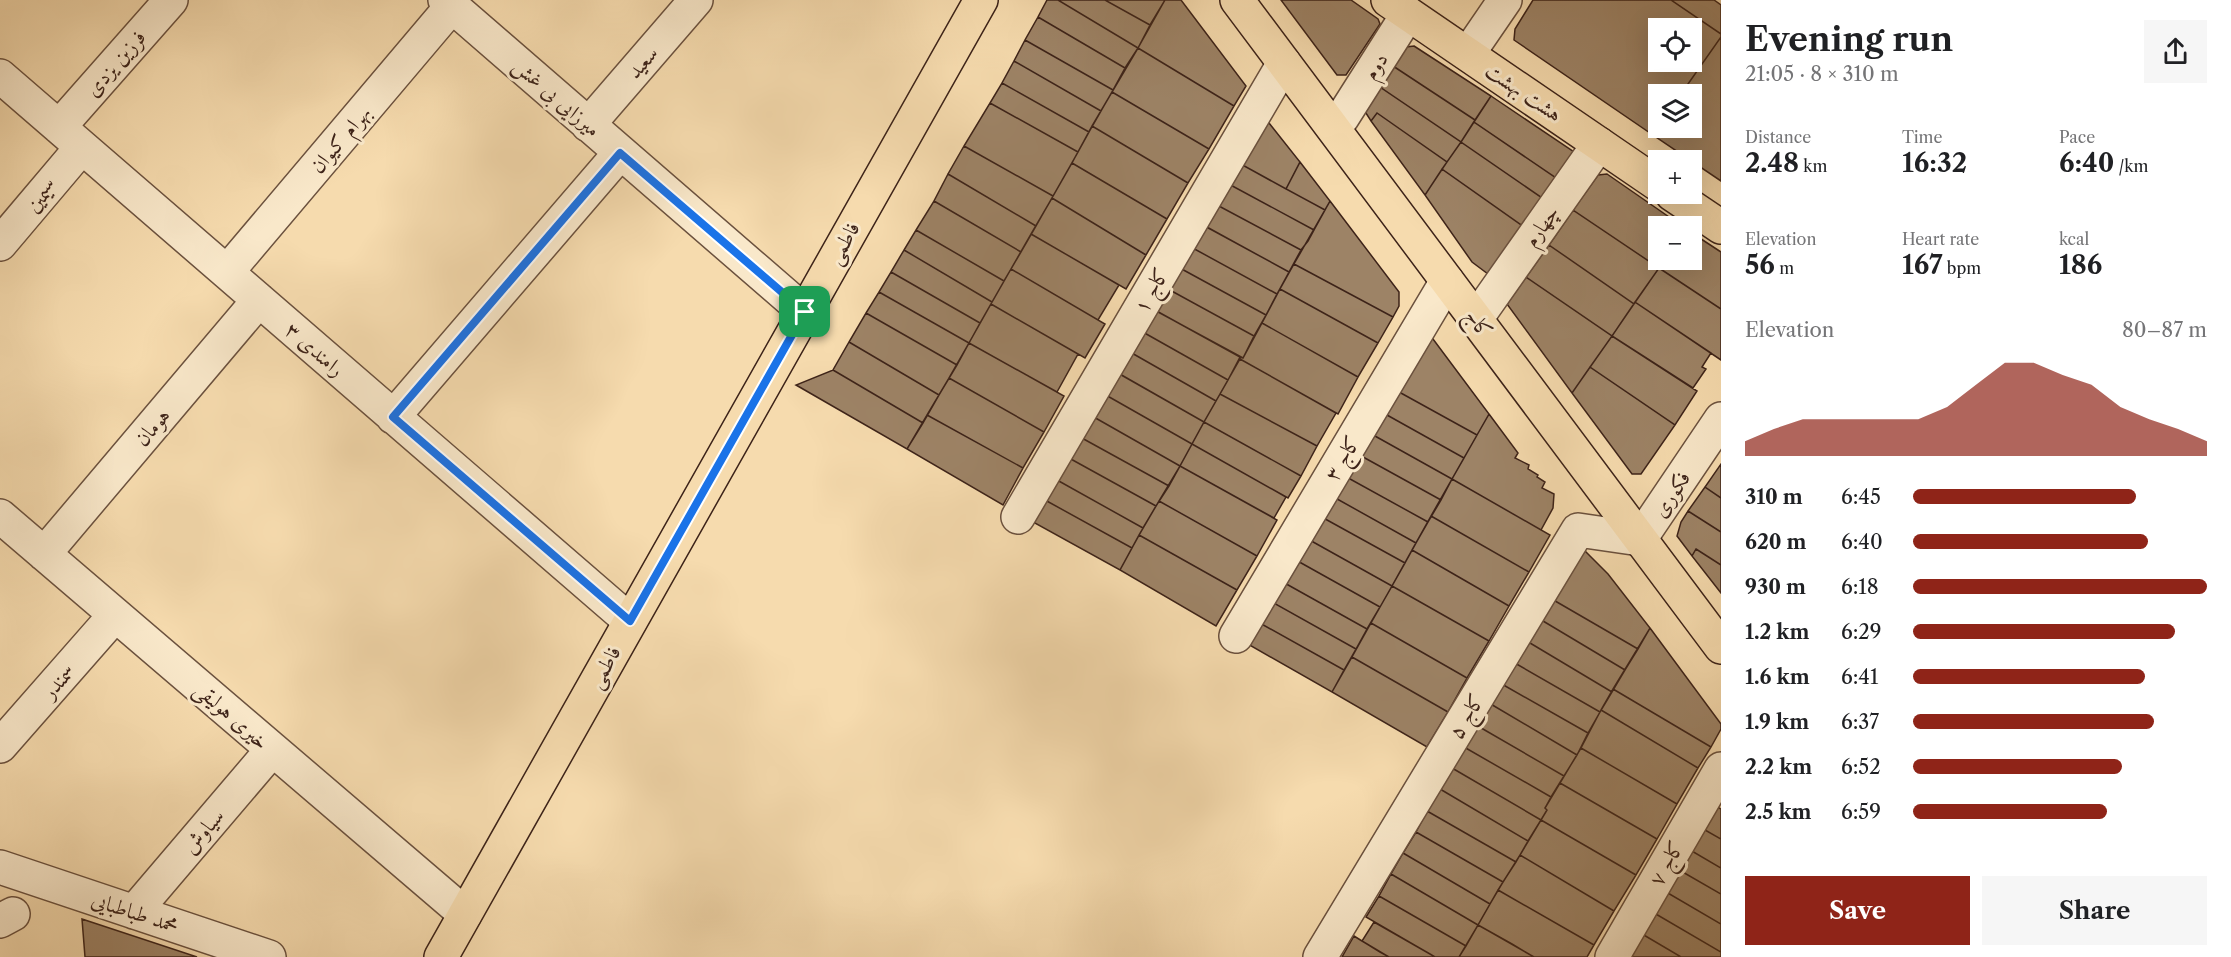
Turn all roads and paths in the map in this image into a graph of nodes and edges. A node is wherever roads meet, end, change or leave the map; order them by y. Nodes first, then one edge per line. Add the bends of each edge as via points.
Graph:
1 (171, 0) edge
2 (696, 0) edge
3 (1237, 0) edge
4 (1505, 0) edge
5 (977, 2) edge
6 (449, 3) edge
7 (1398, 7) edge
8 (1468, 54) junction
9 (1284, 63) junction
10 (0, 76) edge
11 (1342, 118) dead end
12 (588, 125) junction
13 (71, 137) junction
14 (1599, 144) junction
15 (620, 153) junction
16 (1648, 177) edge
17 (1687, 204) edge
18 (1721, 227) edge
19 (0, 244) edge
20 (227, 272) junction
21 (1447, 281) junction
22 (259, 300) junction
23 (1483, 309) dead end
24 (805, 312) junction
25 (393, 417) junction
26 (1721, 419) edge
27 (0, 516) edge
28 (1018, 517) dead end
29 (1640, 539) junction
30 (44, 554) junction
31 (115, 615) junction
32 (630, 621) junction
33 (1236, 636) dead end
34 (1721, 647) edge
35 (0, 746) edge
36 (272, 750) junction
37 (1721, 769) edge
38 (0, 867) edge
39 (134, 912) junction
40 (465, 914) junction
41 (269, 957) edge
42 (441, 957) edge
43 (1320, 957) edge
44 (1612, 957) edge

1 - 13 street, فرزین یزدی
2 - 12 street, سعید
3 - 9 main road, کاج
4 - 8 street
5 - 24 main road, فاطمی
6 - 12 street, میرزایی بی غش
6 - 20 street, بهرام کیوان
7 - 8 main road, هشت بهشت
7 - 11 street, دوم
8 - 14 main road, هشت بهشت
9 - 21 main road, کاج
9 - 28 street, کاج ۱
10 - 13 street, رامندی ۳
12 - 15 street, میرزایی بی غش
13 - 19 street, سیمین
13 - 20 street, رامندی ۳
14 - 16 main road, هشت بهشت
14 - 23 street, چهارم
15 - 24 street, میرزایی بی غش
15 - 25 street
17 - 18 main road
20 - 22 street, رامندی ۳
21 - 29 main road, کاج
21 - 33 street, کاج ۳
22 - 25 street, رامندی ۳
22 - 30 street, هومان
24 - 32 main road, فاطمی
25 - 32 street, رامندی ۳
26 - 29 street, فکوری
27 - 30 street, خیری هولیقی
29 - 34 main road, کاج
29 - 43 street, کاج ۵ via 1578,530
30 - 31 street, خیری هولیقی
31 - 35 street, سمندر
31 - 36 street, خیری هولیقی
32 - 40 main road, فاطمی
36 - 39 street, سیاوش
36 - 40 street, خیری هولیقی
37 - 44 street, کاج ۷
38 - 39 street, محمد طباطبایی
39 - 41 street, محمد طباطبایی
40 - 42 main road, فاطمی

